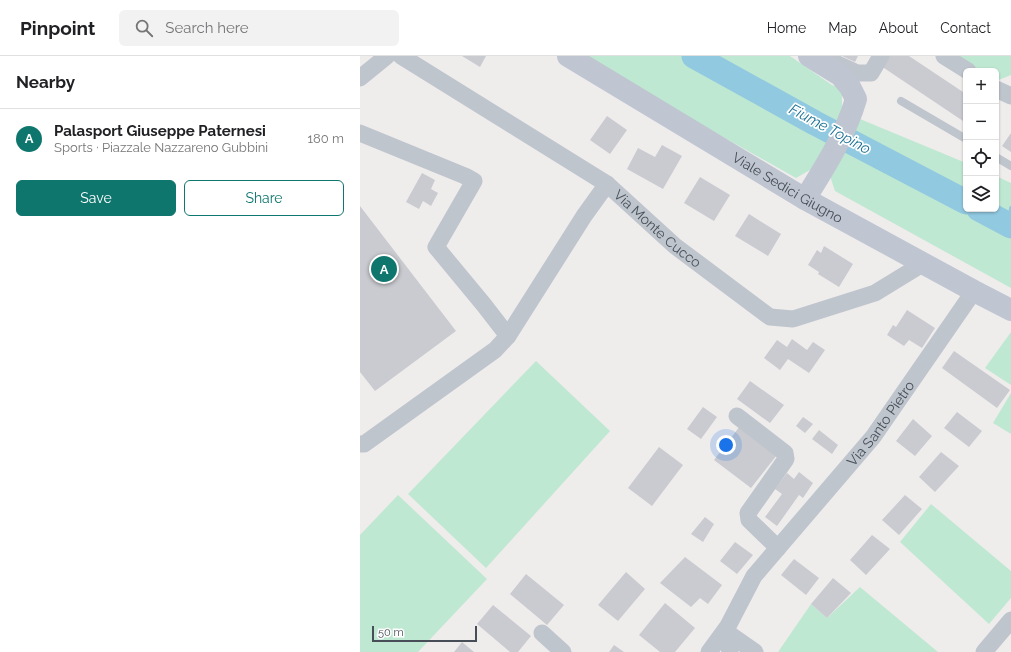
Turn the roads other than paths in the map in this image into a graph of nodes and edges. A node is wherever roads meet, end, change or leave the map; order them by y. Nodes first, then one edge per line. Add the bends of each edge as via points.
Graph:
1 (387, 56) edge
2 (401, 56) edge
3 (568, 56) edge
4 (809, 56) edge
5 (821, 56) edge
6 (881, 56) edge
7 (944, 56) edge
8 (963, 68) edge
9 (360, 78) edge
10 (999, 90) edge
11 (1011, 96) edge
12 (901, 101) dead end
13 (360, 133) edge
14 (963, 138) edge
15 (999, 159) edge
16 (1011, 166) edge
17 (607, 184) junction
18 (805, 199) junction
19 (924, 263) junction
20 (974, 291) junction
21 (1011, 310) edge
22 (508, 336) junction
23 (738, 416) dead end
24 (360, 444) edge
25 (778, 548) junction
26 (1011, 620) edge
27 (725, 631) junction
28 (542, 633) dead end
29 (563, 652) edge
30 (710, 652) edge
31 (730, 652) edge
32 (755, 652) edge
33 (984, 652) edge

1 - 9 street
2 - 17 street, Via Monte Cucco
3 - 18 street, Viale Sedici Giugno
4 - 18 street via 840,75 856,99 852,116
5 - 6 street via 857,73 871,73
7 - 8 street
10 - 11 street
12 - 14 lane
13 - 22 street via 474,181 436,247
15 - 16 lane
17 - 19 street, Via Monte Cucco via 675,246 770,317 793,319 875,293
17 - 22 street
18 - 19 street, Viale Sedici Giugno
19 - 20 street, Viale Sedici Giugno
20 - 21 street, Viale Sedici Giugno
20 - 25 street, Via Santo Pietro via 873,437
22 - 24 street via 495,350 364,444
23 - 25 street via 785,453 786,459 748,513 749,520
25 - 27 street, Via Santo Pietro via 754,576
26 - 33 street
27 - 30 street, Via Santo Pietro
27 - 31 street
27 - 32 street
28 - 29 street

